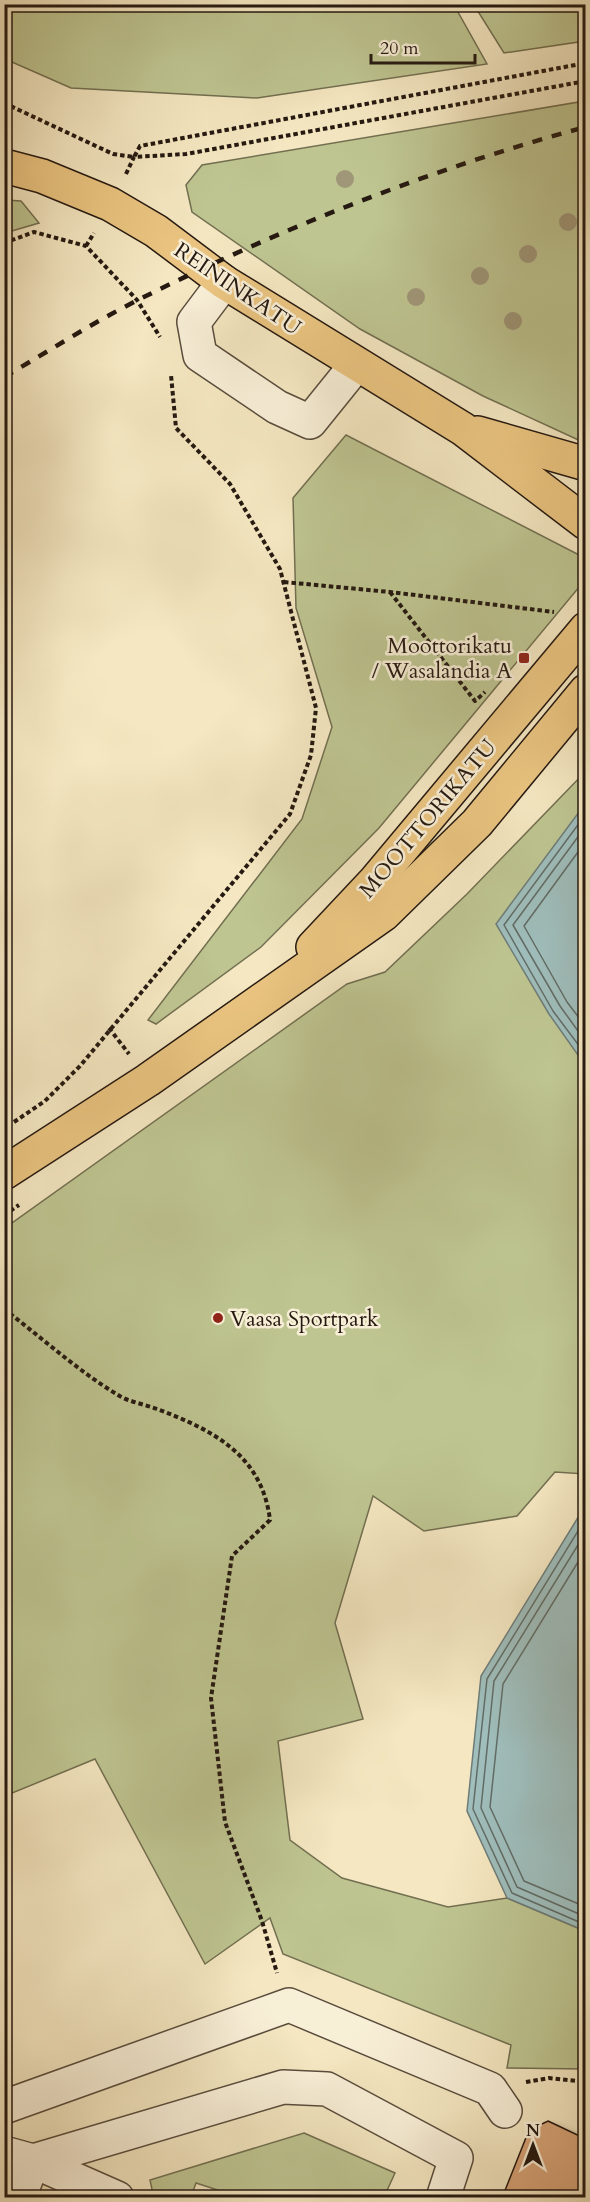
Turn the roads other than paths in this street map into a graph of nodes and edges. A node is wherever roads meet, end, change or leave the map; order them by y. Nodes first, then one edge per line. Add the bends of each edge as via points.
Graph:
1 (4, 166) edge
2 (224, 282) junction
3 (356, 365) junction
4 (464, 429) junction
5 (585, 464) edge
6 (585, 523) edge
7 (574, 621) edge
8 (585, 691) edge
9 (262, 1001) junction
10 (4, 1173) edge
11 (497, 2100) road end
12 (4, 2107) edge
13 (19, 2157) edge
14 (19, 2198) edge
15 (117, 2198) edge
16 (443, 2198) edge

1 - 2 main road, REININKATU via 42,176 110,204 156,231
2 - 3 main road, REININKATU
2 - 3 lane via 194,322 200,355 277,407 310,423
3 - 4 main road, REININKATU
4 - 5 main road, REININKATU
4 - 6 main road, REININKATU
7 - 9 main road, MOOTTORIKATU via 375,881
8 - 9 main road, MOOTTORIKATU via 477,823 384,914
9 - 10 main road, MOOTTORIKATU
11 - 12 lane via 329,2019 289,2005
13 - 14 lane
13 - 15 lane
13 - 16 lane via 283,2087 327,2089 456,2158

